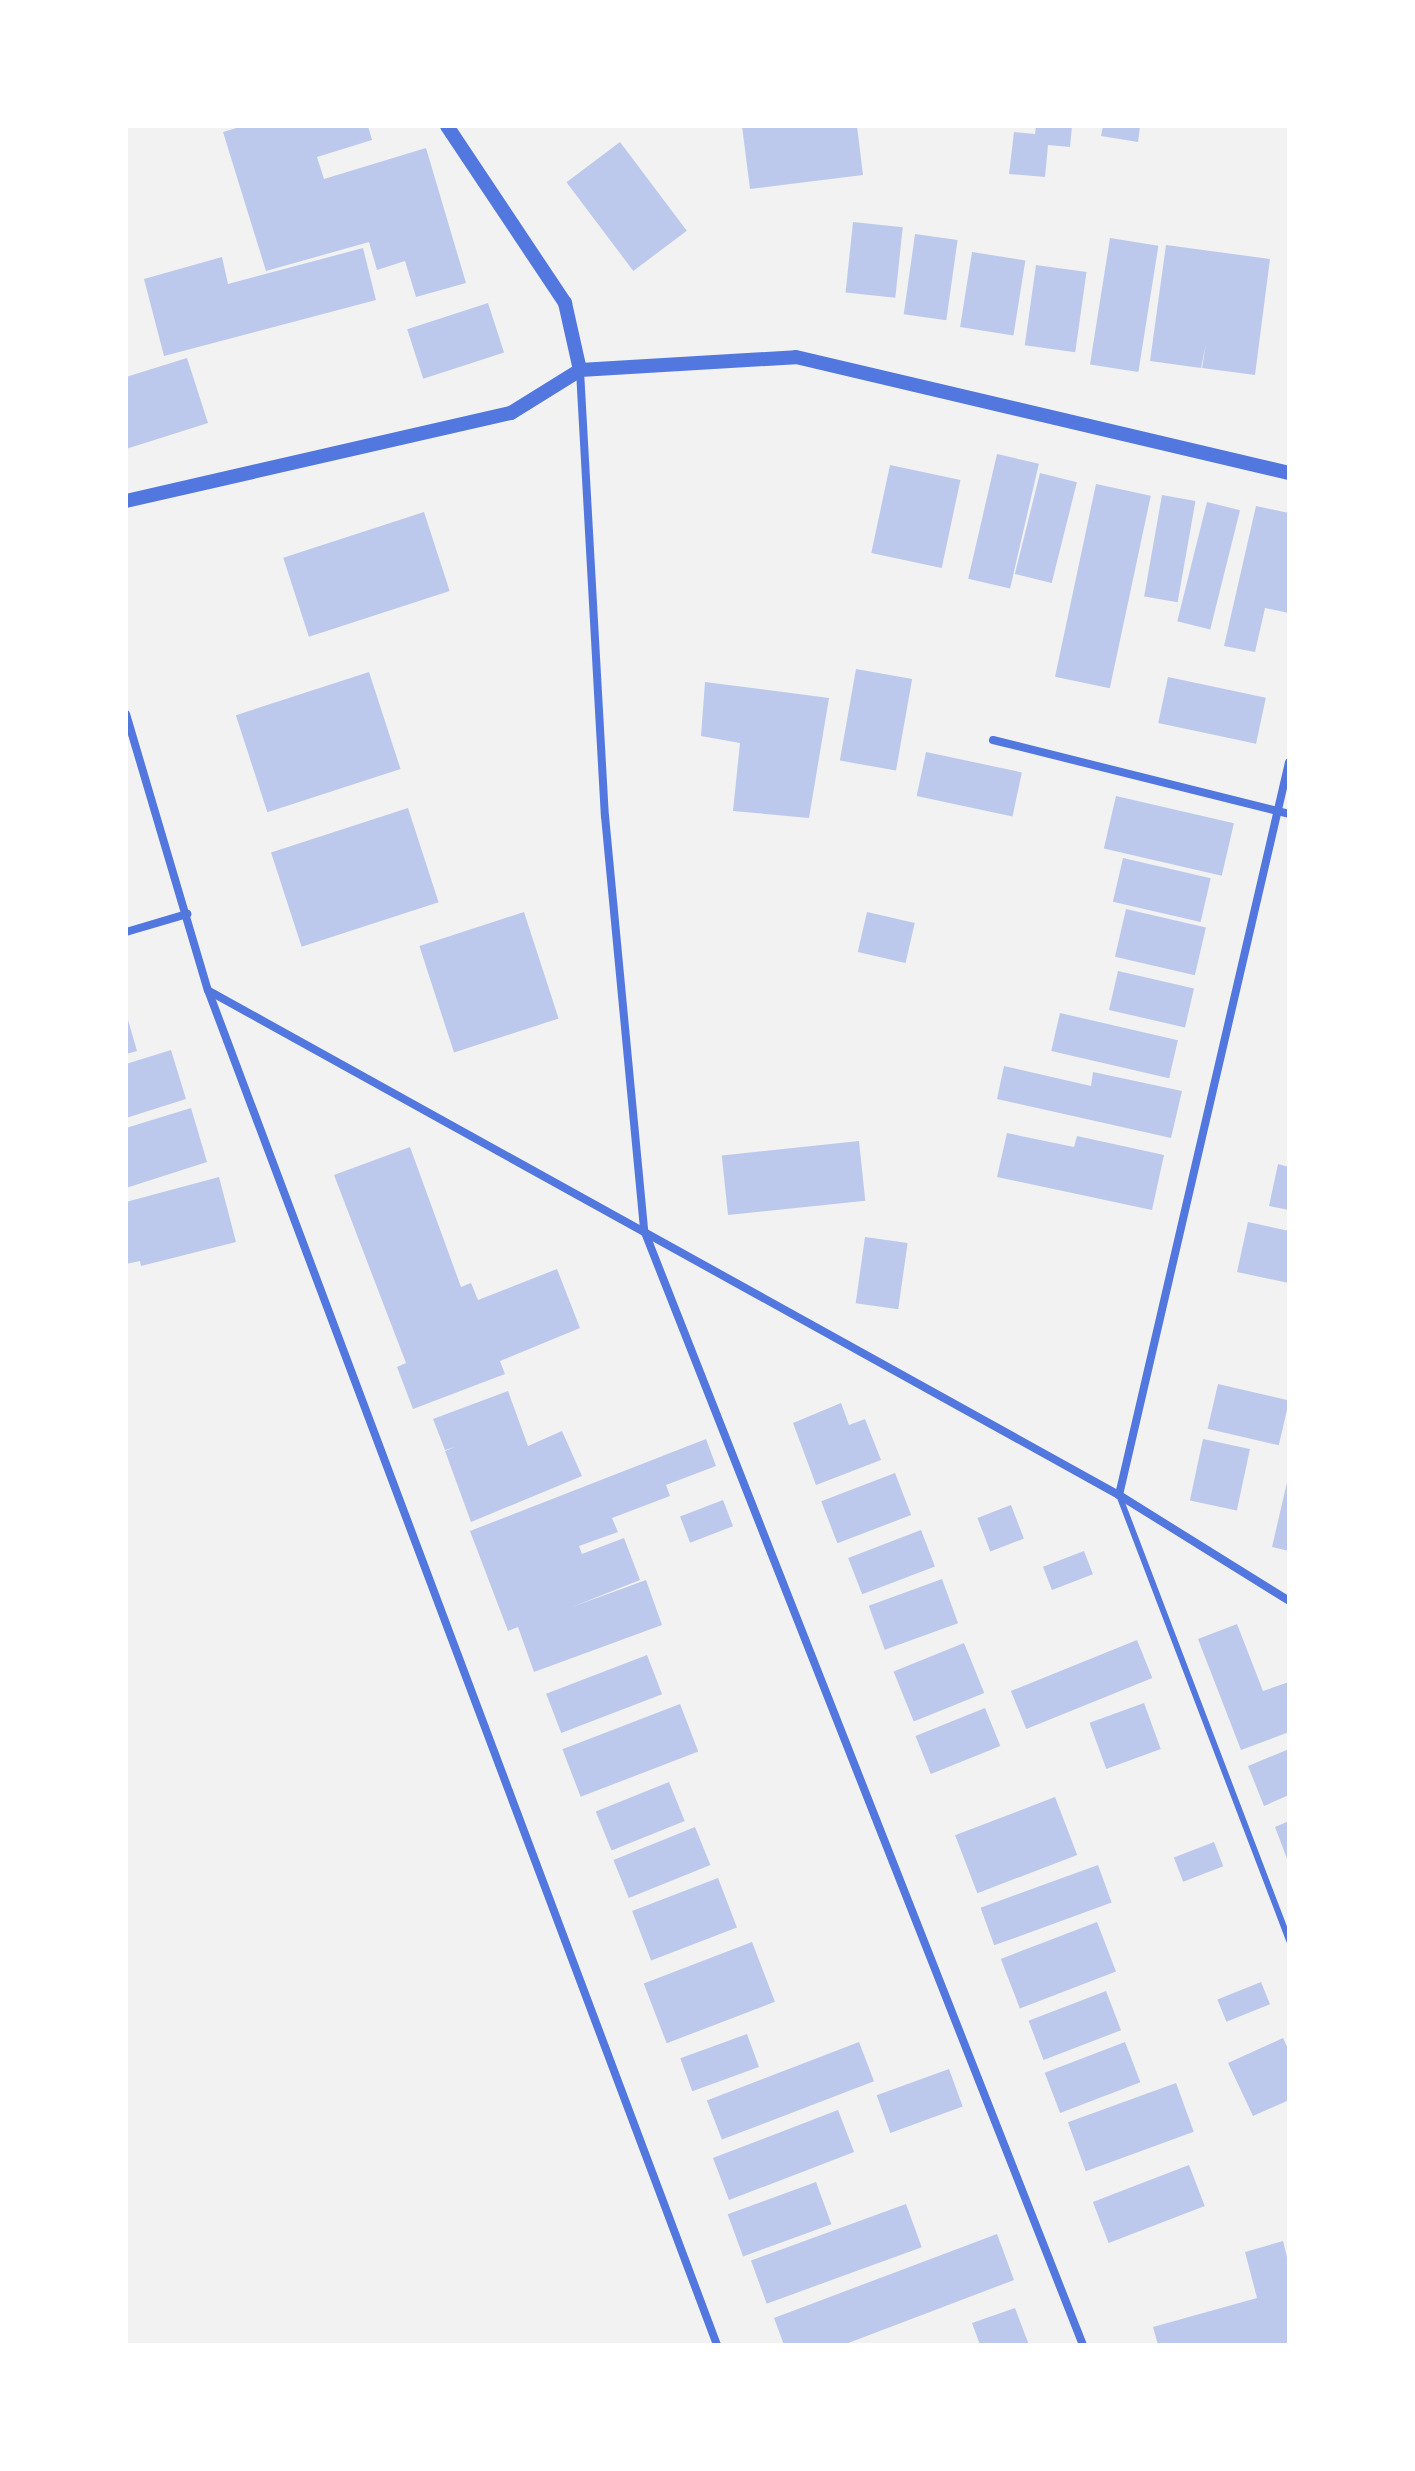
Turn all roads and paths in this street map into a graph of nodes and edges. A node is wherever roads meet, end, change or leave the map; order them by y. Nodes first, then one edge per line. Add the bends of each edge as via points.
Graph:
1 (447, 126) edge
2 (580, 370) junction
3 (1289, 473) edge
4 (126, 501) edge
5 (126, 714) edge
6 (993, 740) dead end
7 (1289, 762) edge
8 (1276, 810) junction
9 (1289, 814) edge
10 (187, 914) junction
11 (126, 932) edge
12 (208, 990) junction
13 (644, 1230) junction
14 (1119, 1495) junction
15 (1289, 1601) edge
16 (1289, 1941) edge
17 (717, 2345) edge
18 (1083, 2345) edge

1 - 2 street via 565,303
2 - 3 street via 796,357
2 - 4 street via 511,413
2 - 13 street via 605,816
5 - 10 street
6 - 8 street
7 - 8 street
8 - 9 street
8 - 14 street
10 - 11 street
10 - 12 street
12 - 13 street
12 - 17 street
13 - 14 street
13 - 18 street
14 - 15 street
14 - 16 lane

